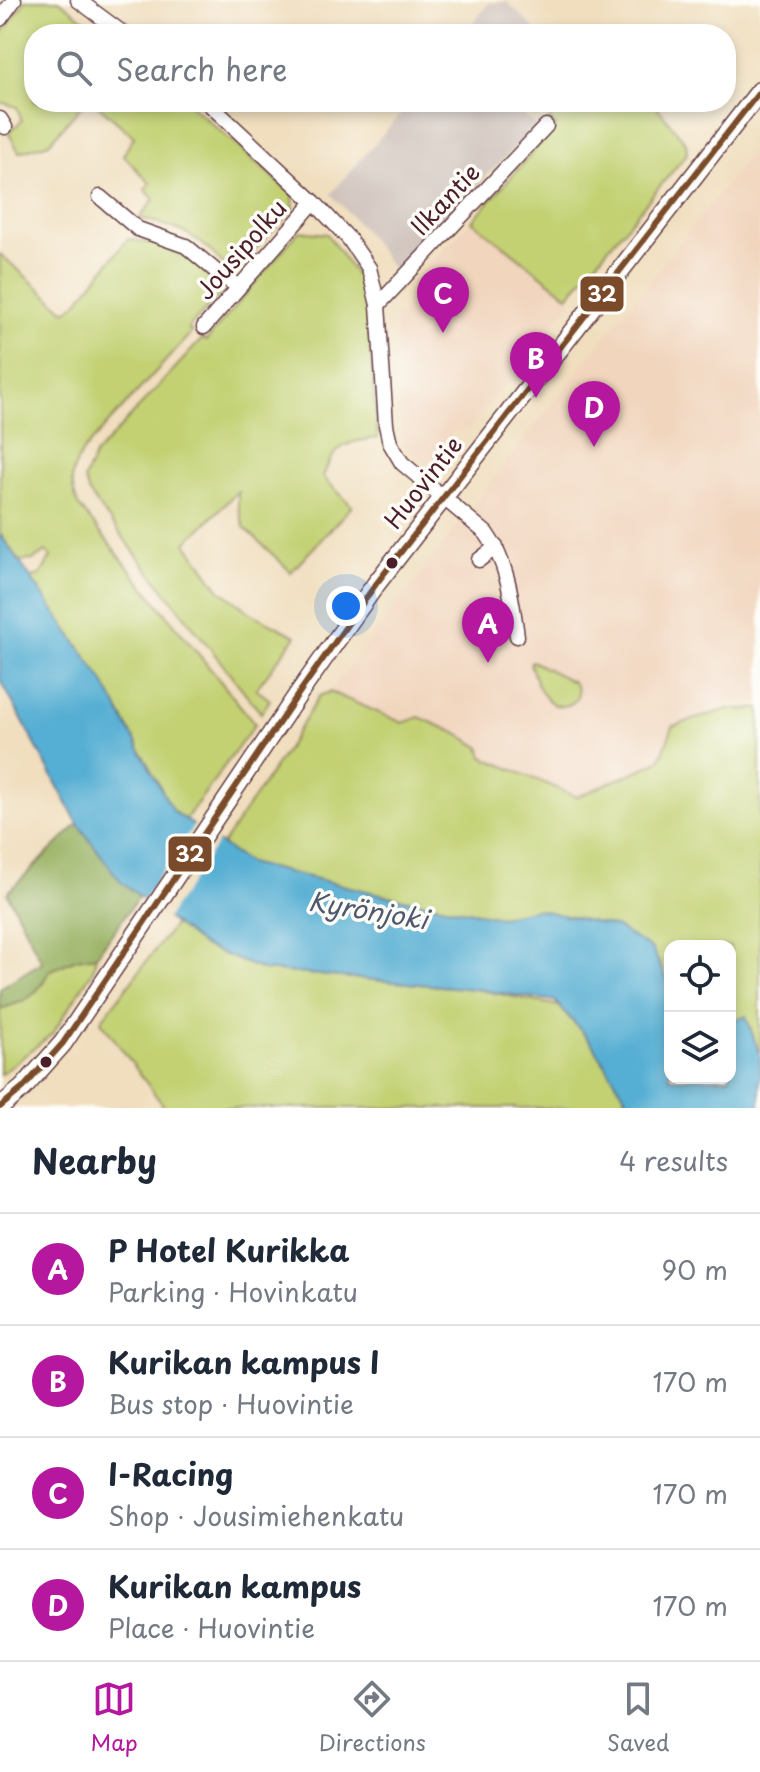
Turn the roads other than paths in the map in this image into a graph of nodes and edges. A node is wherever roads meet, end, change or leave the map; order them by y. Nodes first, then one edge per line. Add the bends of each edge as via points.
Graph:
1 (14, 0) edge
2 (78, 0) edge
3 (0, 19) edge
4 (110, 24) edge
5 (760, 91) edge
6 (218, 112) edge
7 (546, 126) dead end
8 (100, 197) dead end
9 (314, 202) junction
10 (239, 286) junction
11 (378, 305) junction
12 (204, 327) dead end
13 (442, 498) junction
14 (496, 547) junction
15 (479, 560) dead end
16 (517, 636) dead end
17 (0, 1107) edge

1 - 3 street
2 - 4 street
5 - 13 main road, Huovintie
6 - 9 street
7 - 11 street, Ilkantie
8 - 10 street via 138,229 186,246
9 - 10 street, Jousipolku
9 - 11 street via 362,257
10 - 12 street, Jousipolku
11 - 13 street via 390,443 402,463
13 - 14 street
13 - 17 main road, Huovintie via 299,693 63,1043
14 - 15 street
14 - 16 street

